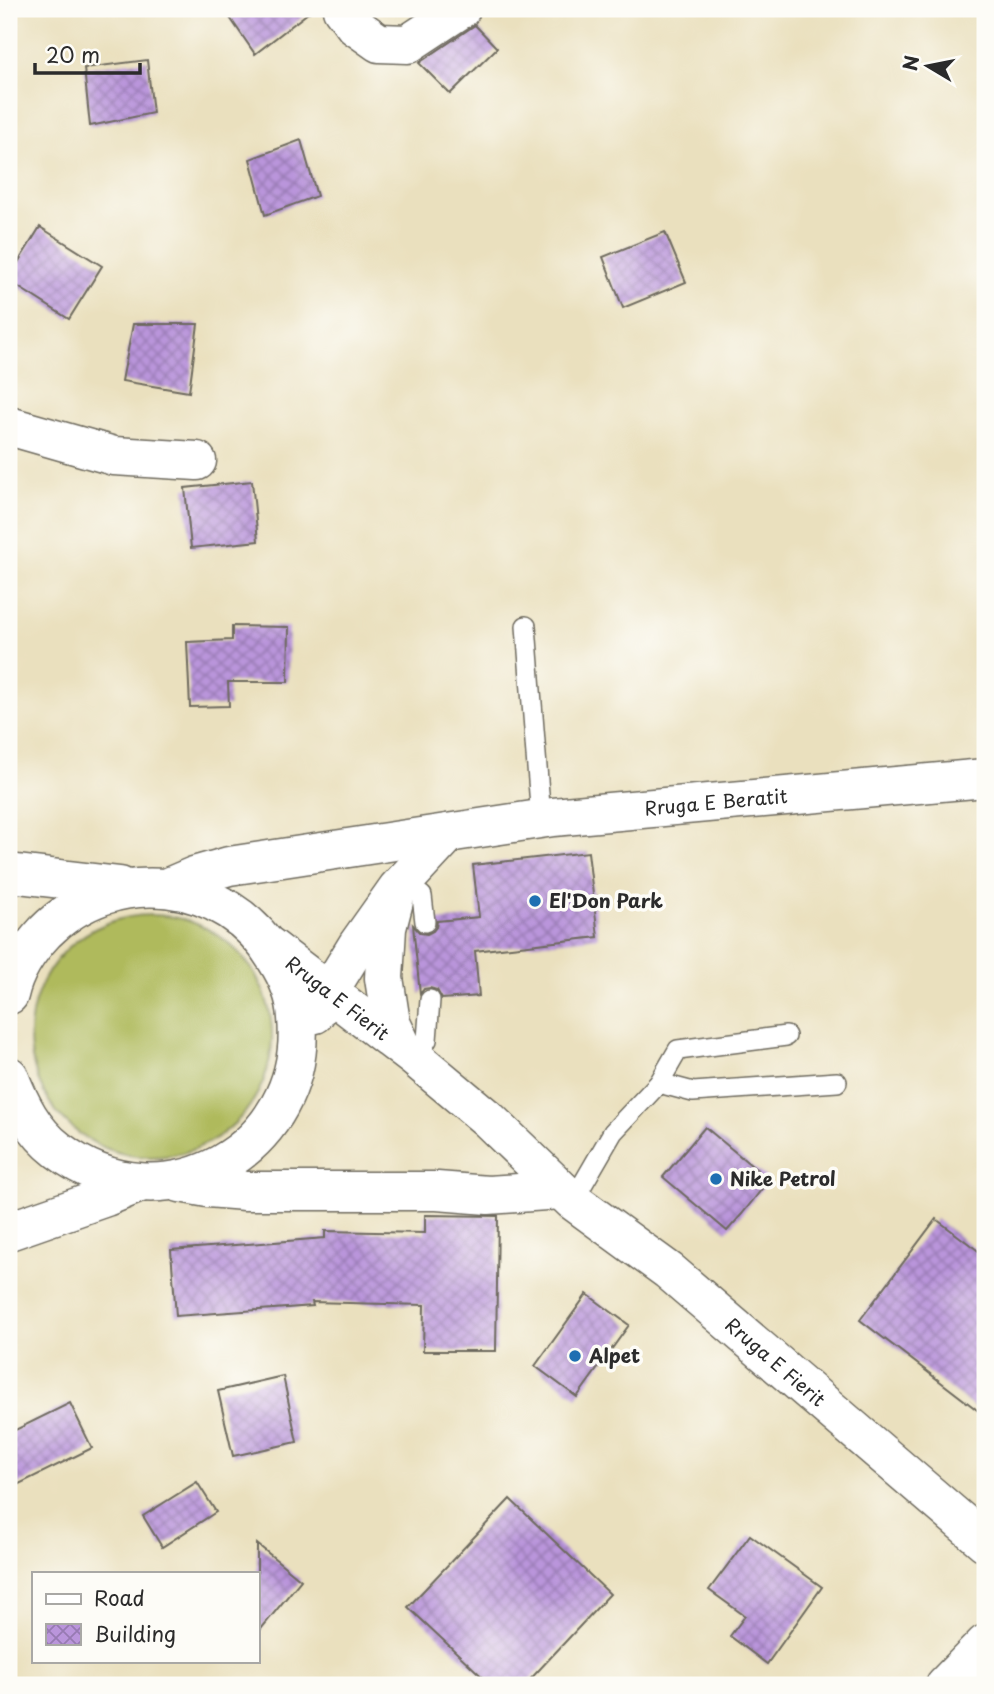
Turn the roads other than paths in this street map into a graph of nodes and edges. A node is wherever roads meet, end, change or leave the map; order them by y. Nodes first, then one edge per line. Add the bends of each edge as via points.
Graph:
1 (342, 9) edge
2 (461, 9) edge
3 (9, 426) edge
4 (197, 461) dead end
5 (526, 626) dead end
6 (985, 778) edge
7 (541, 819) junction
8 (449, 833) junction
9 (9, 873) edge
10 (401, 886) junction
11 (149, 888) junction
12 (425, 922) dead end
13 (269, 946) junction
14 (328, 992) junction
15 (9, 995) edge
16 (430, 1000) dead end
17 (786, 1036) dead end
18 (297, 1051) junction
19 (410, 1053) junction
20 (837, 1082) dead end
21 (659, 1083) junction
22 (12, 1088) edge
23 (156, 1182) junction
24 (567, 1196) junction
25 (9, 1231) edge
26 (985, 1542) edge
27 (985, 1644) edge
28 (945, 1685) edge

1 - 2 main road via 355,26 379,43 408,44
3 - 4 main road via 114,456
5 - 7 lane
6 - 7 main road, Rruga E Beratit
7 - 8 main road, Rruga E Beratit
8 - 10 main road
8 - 11 main road, Rruga E Beratit via 229,866
9 - 11 main road
10 - 12 lane via 422,896
10 - 14 main road
10 - 19 main road via 387,928 384,978 391,1023
11 - 13 main road via 196,894 224,906
11 - 15 main road, Rruga E Beratit via 106,894 56,921 36,941
13 - 14 main road, Rruga E Fierit
13 - 18 main road via 285,973 294,1002
14 - 18 main road
14 - 19 main road, Rruga E Fierit
16 - 19 lane via 427,1040
17 - 21 lane via 678,1050
18 - 23 main road via 290,1083 256,1138 231,1159 202,1174
19 - 24 main road, Rruga E Fierit via 488,1119
20 - 21 lane via 693,1092
21 - 24 lane via 613,1132
22 - 23 main road via 35,1126 56,1149 81,1166 110,1177
23 - 24 main road via 245,1191
23 - 25 main road
24 - 26 main road, Rruga E Fierit via 669,1271
27 - 28 main road

